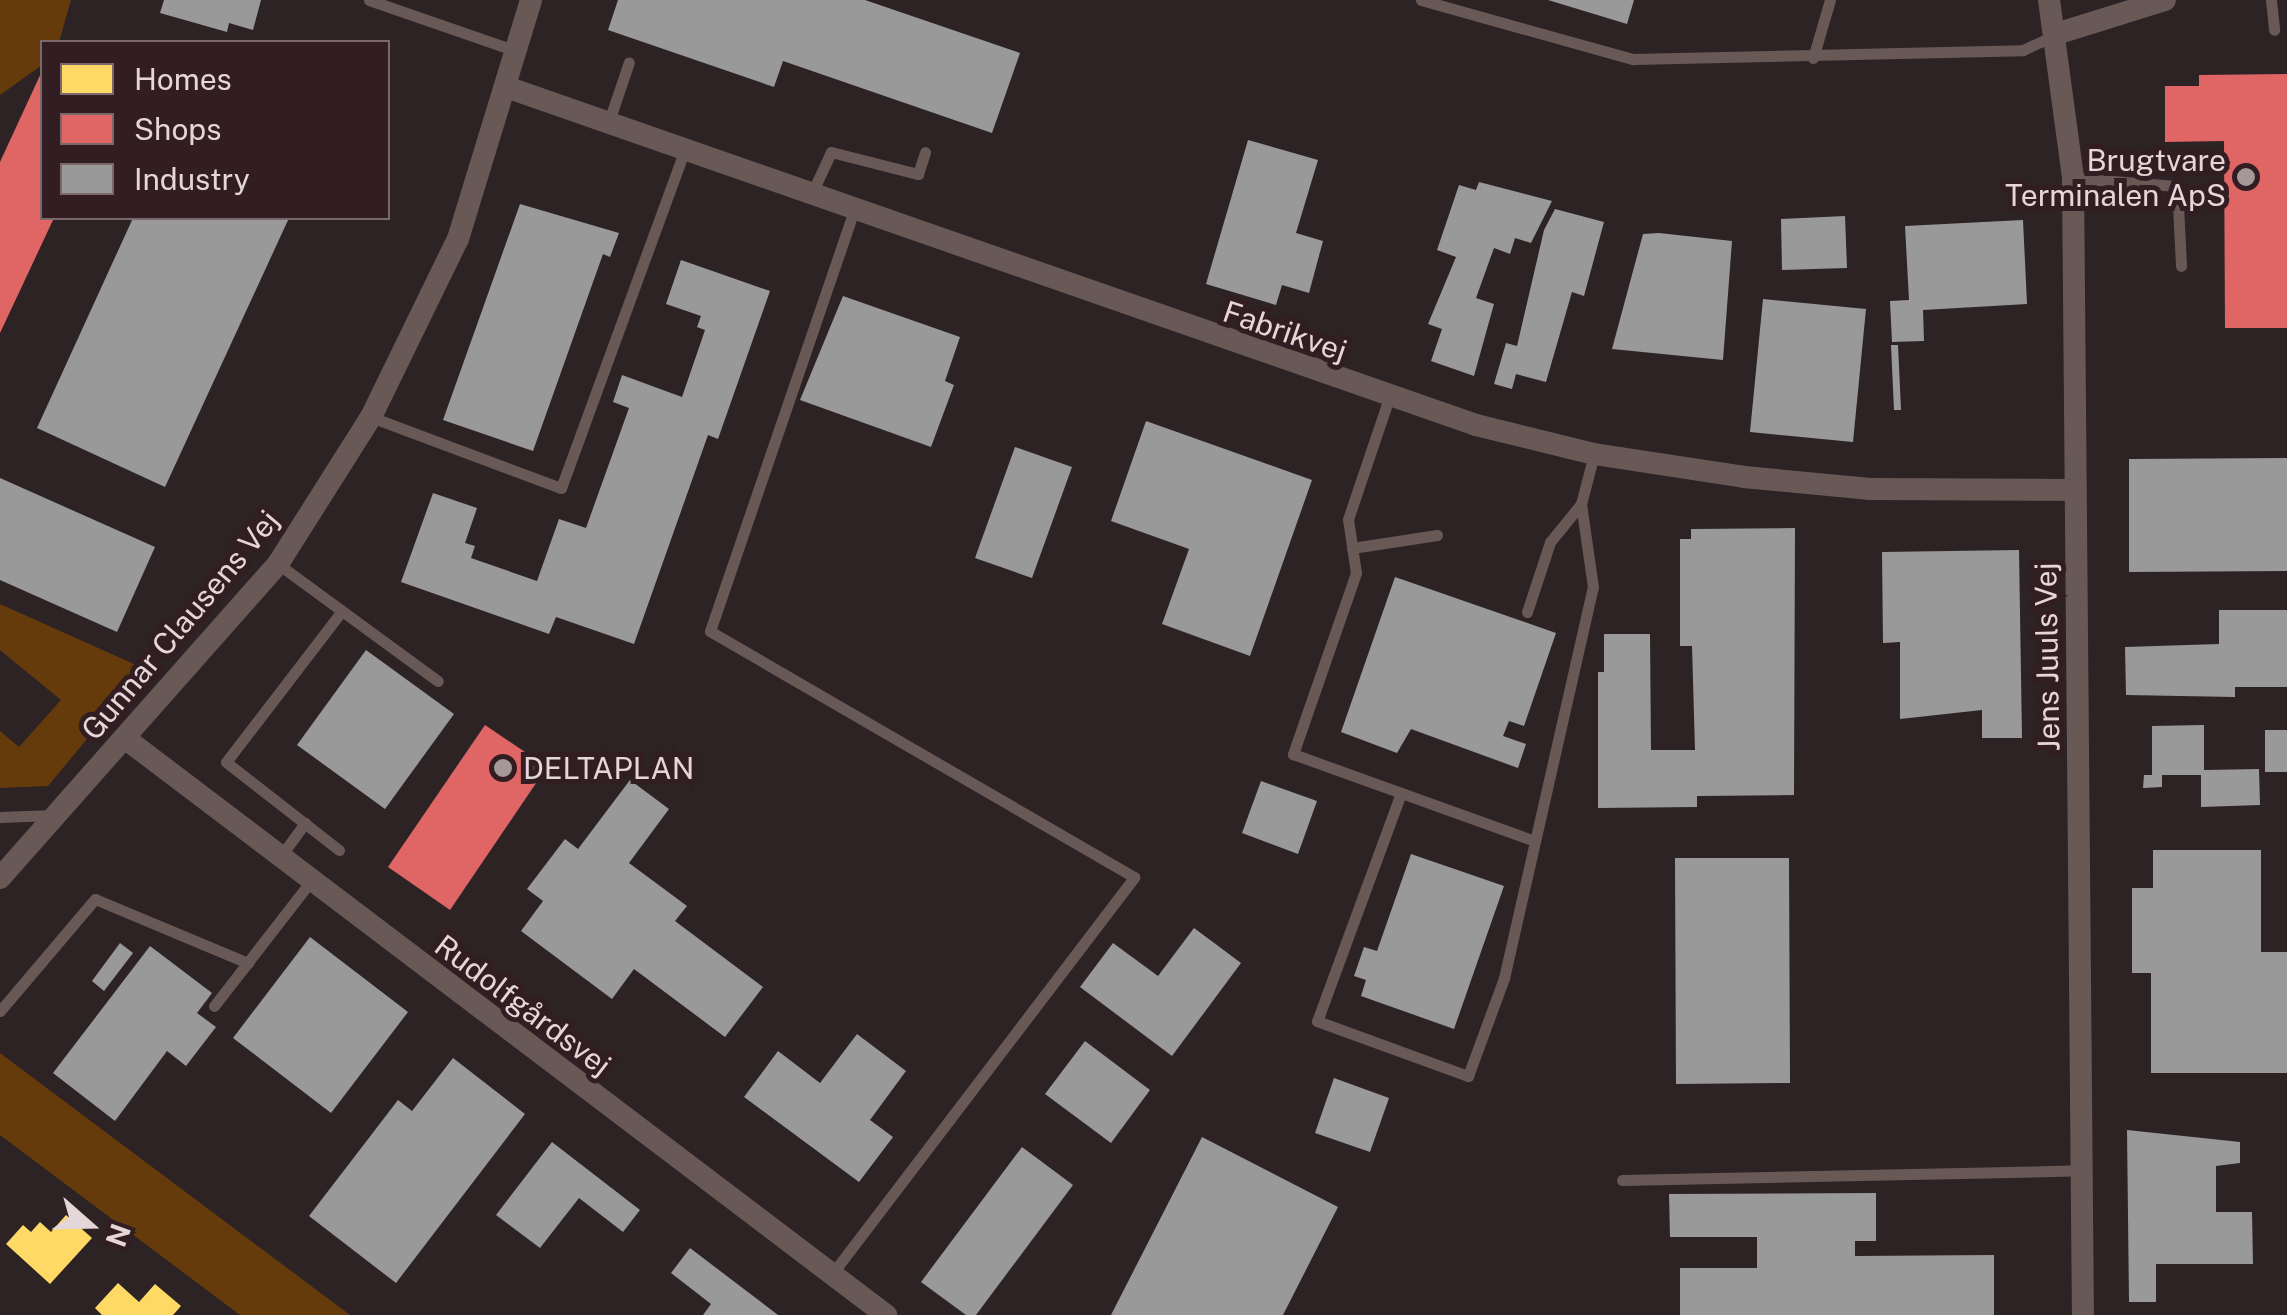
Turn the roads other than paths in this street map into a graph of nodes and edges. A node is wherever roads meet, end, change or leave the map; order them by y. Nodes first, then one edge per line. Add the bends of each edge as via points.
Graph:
1 (369, 0) edge
2 (531, 0) edge
3 (1421, 0) edge
4 (1830, 0) edge
5 (2049, 0) edge
6 (2165, 0) edge
7 (2271, 0) edge
8 (2274, 30) dead end
9 (2056, 34) junction
10 (516, 51) junction
11 (1812, 58) junction
12 (629, 62) dead end
13 (506, 87) junction
14 (608, 124) junction
15 (684, 151) junction
16 (925, 152) dead end
17 (2073, 178) junction
18 (811, 197) junction
19 (854, 212) junction
20 (2181, 266) dead end
21 (1390, 398) junction
22 (371, 417) junction
23 (1594, 454) junction
24 (2075, 490) junction
25 (1581, 504) junction
26 (1437, 534) dead end
27 (1352, 548) junction
28 (278, 564) junction
29 (342, 611) junction
30 (1526, 612) dead end
31 (438, 681) dead end
32 (126, 739) junction
33 (1401, 793) junction
34 (58, 814) junction
35 (0, 817) edge
36 (305, 824) junction
37 (1535, 841) junction
38 (339, 850) dead end
39 (280, 856) junction
40 (0, 878) edge
41 (311, 880) junction
42 (248, 963) junction
43 (214, 1006) dead end
44 (0, 1012) edge
45 (2082, 1170) junction
46 (1622, 1180) dead end
47 (830, 1278) junction
48 (886, 1315) edge
49 (2083, 1315) edge

1 - 10 lane
2 - 10 street, Gunnar Clausens Vej
3 - 11 lane via 1633,59
4 - 11 lane
5 - 9 street, Jens Juuls Vej
6 - 9 street
7 - 8 lane
9 - 11 lane via 2023,50
9 - 17 street, Jens Juuls Vej
10 - 13 street, Gunnar Clausens Vej
12 - 14 lane
13 - 14 street, Fabrikvej
13 - 22 street, Gunnar Clausens Vej via 458,239
14 - 15 street, Fabrikvej
15 - 18 street, Fabrikvej
15 - 22 lane via 561,488
16 - 18 lane via 918,174 831,152
17 - 20 lane via 2178,186
17 - 24 street, Jens Juuls Vej
18 - 19 street, Fabrikvej
19 - 21 street, Fabrikvej
19 - 47 lane via 710,631 1134,877
21 - 23 street, Fabrikvej
21 - 27 lane via 1348,519
22 - 28 street, Gunnar Clausens Vej
23 - 24 street, Fabrikvej via 1870,490
23 - 25 lane
24 - 45 street, Jens Juuls Vej
25 - 30 lane via 1550,542
25 - 37 lane via 1592,587
26 - 27 lane
27 - 33 lane via 1356,573 1293,754
28 - 29 lane
28 - 32 street, Gunnar Clausens Vej
29 - 31 lane
29 - 36 lane via 226,762
32 - 34 street, Gunnar Clausens Vej
32 - 39 street, Rudolfgårdsvej
33 - 37 lane
33 - 37 lane via 1317,1022 1468,1076 1504,978
34 - 35 lane
34 - 40 street, Gunnar Clausens Vej
36 - 38 lane
36 - 39 lane
39 - 41 street, Rudolfgårdsvej
41 - 42 lane
41 - 47 street, Rudolfgårdsvej
42 - 43 lane
42 - 44 lane via 95,900
45 - 46 lane
45 - 49 street, Jens Juuls Vej
47 - 48 street, Rudolfgårdsvej

